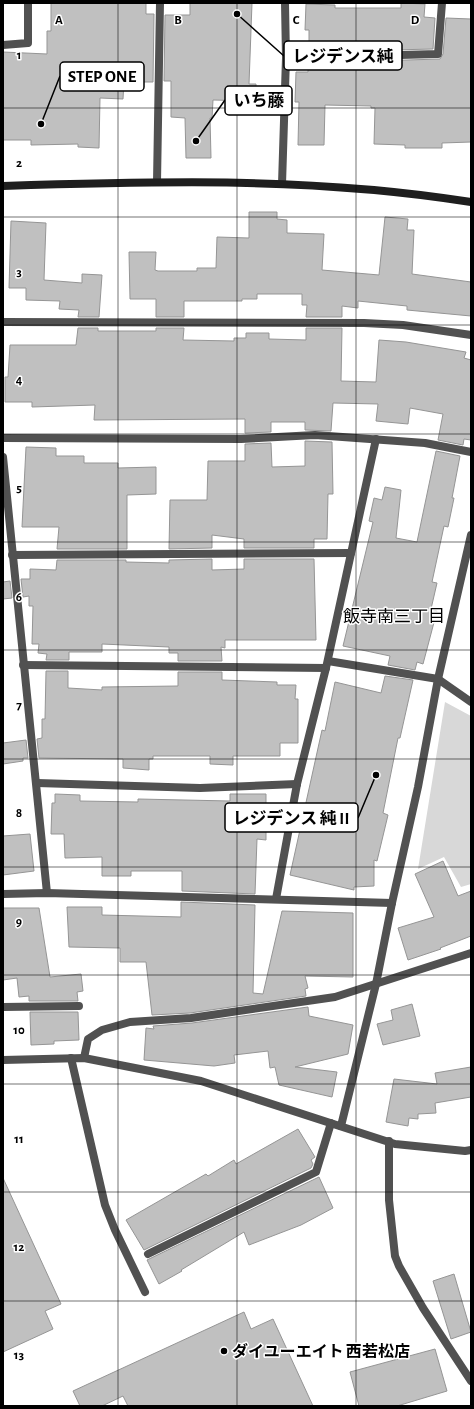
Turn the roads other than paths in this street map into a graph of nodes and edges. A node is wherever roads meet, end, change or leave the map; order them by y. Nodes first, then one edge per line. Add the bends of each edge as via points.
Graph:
1 (28, 3) edge
2 (160, 3) edge
3 (285, 3) edge
4 (442, 3) edge
5 (3, 45) edge
6 (286, 58) junction
7 (156, 182) junction
8 (282, 184) junction
9 (3, 186) edge
10 (471, 202) edge
11 (3, 322) edge
12 (471, 335) edge
13 (3, 438) edge
14 (376, 439) junction
15 (471, 452) edge
16 (3, 457) edge
17 (471, 536) edge
18 (350, 553) junction
19 (12, 555) junction
20 (468, 567) edge
21 (327, 664) junction
22 (23, 665) junction
23 (438, 679) junction
24 (471, 702) edge
25 (36, 783) junction
26 (296, 784) junction
27 (47, 893) junction
28 (3, 894) edge
29 (276, 899) junction
30 (392, 903) junction
31 (471, 954) edge
32 (376, 984) junction
33 (79, 1006) dead end
34 (3, 1007) edge
35 (71, 1058) junction
36 (84, 1058) junction
37 (3, 1060) edge
38 (331, 1123) junction
39 (341, 1126) junction
40 (389, 1141) junction
41 (471, 1150) edge
42 (148, 1254) dead end
43 (146, 1292) dead end
44 (471, 1381) edge

1 - 5 street via 28,43
2 - 7 street
3 - 6 street
4 - 6 street via 438,54
6 - 8 street
7 - 8 street
7 - 9 street
8 - 10 street via 392,192
11 - 12 street via 364,323 404,325
13 - 14 street via 241,439 315,435
14 - 15 street via 425,443
14 - 18 street
16 - 19 street
17 - 20 street
18 - 19 street
18 - 21 street
19 - 22 street
20 - 23 street
21 - 22 street
21 - 23 street
21 - 26 street
22 - 25 street
23 - 24 street
23 - 30 street via 418,787
25 - 26 street via 200,788
25 - 27 street
26 - 29 street
27 - 28 street
27 - 29 street
29 - 30 street
30 - 32 street
31 - 32 street
32 - 36 street via 336,997 206,1016 123,1024 102,1030 88,1039
32 - 39 street
33 - 34 street
35 - 36 street
35 - 37 street
35 - 43 street via 105,1206
36 - 38 street via 201,1081
38 - 39 street
38 - 42 street via 316,1172
39 - 40 street
40 - 41 street via 395,1144
40 - 44 street via 389,1200 395,1256 423,1308

